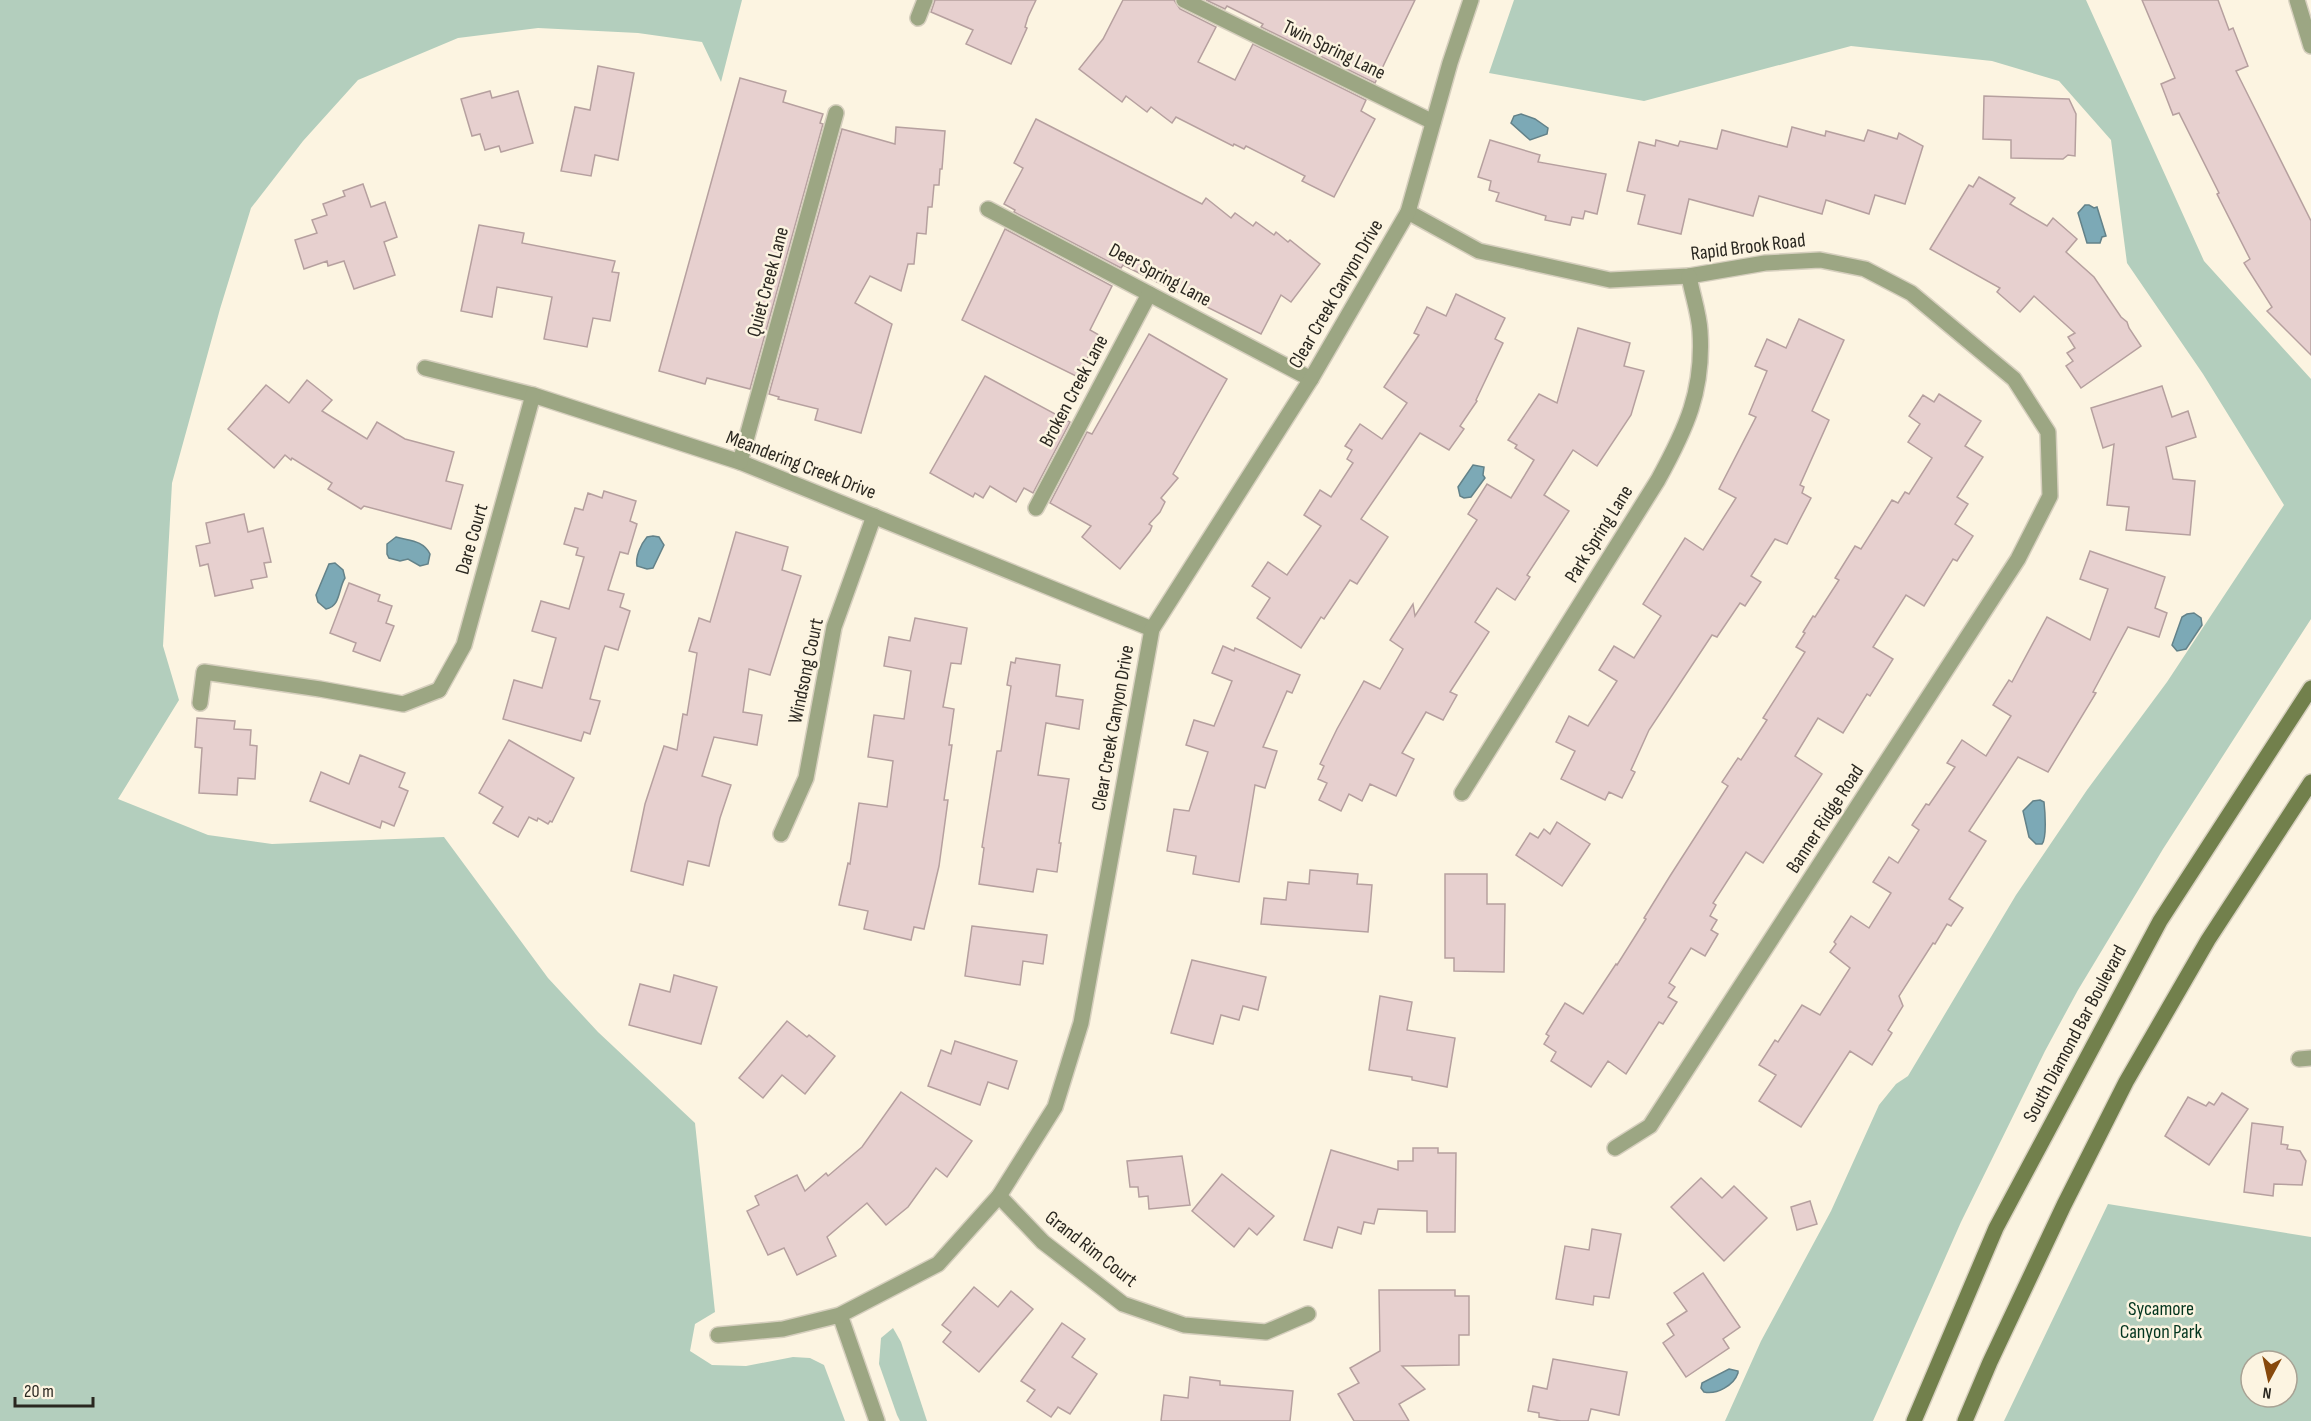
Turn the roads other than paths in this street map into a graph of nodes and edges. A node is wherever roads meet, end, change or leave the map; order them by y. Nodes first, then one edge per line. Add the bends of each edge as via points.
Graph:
1 (926, 0) edge
2 (1184, 0) edge
3 (1471, 0) edge
4 (2297, 0) edge
5 (918, 18) dead end
6 (2311, 46) edge
7 (836, 113) dead end
8 (1433, 122) junction
9 (988, 209) dead end
10 (1408, 212) junction
11 (1689, 276) junction
12 (1149, 294) junction
13 (425, 368) dead end
14 (1311, 379) junction
15 (533, 395) junction
16 (740, 462) junction
17 (2050, 496) joint
18 (1036, 508) dead end
19 (874, 516) junction
20 (1152, 629) junction
21 (2311, 688) edge
22 (200, 703) dead end
23 (2311, 782) edge
24 (1462, 793) dead end
25 (781, 834) dead end
26 (1616, 1148) dead end
27 (999, 1196) junction
28 (1308, 1314) dead end
29 (840, 1315) junction
30 (718, 1335) dead end
31 (877, 1421) edge
32 (1914, 1421) edge
33 (1965, 1421) edge

1 - 5 street
2 - 8 street, Twin Spring Lane
3 - 8 street, Clear Creek Canyon Drive
4 - 6 street
7 - 16 street, Quiet Creek Lane
8 - 10 street, Clear Creek Canyon Drive
9 - 12 street, Deer Spring Lane
10 - 11 street, Rapid Brook Road via 1479,251 1552,268 1610,280
10 - 14 street, Clear Creek Canyon Drive
11 - 17 street, Rapid Brook Road via 1766,263 1820,260 1865,269 1911,292 2014,379 2048,432
11 - 24 street, Park Spring Lane via 1700,342 1698,387 1684,432
12 - 14 street, Deer Spring Lane
12 - 18 street, Broken Creek Lane
13 - 15 street, Meandering Creek Drive
14 - 20 street, Clear Creek Canyon Drive
15 - 16 street, Meandering Creek Drive
15 - 22 street, Dare Court via 464,645 439,690 403,704 204,672
16 - 19 street, Meandering Creek Drive
17 - 26 street, Banner Ridge Road via 2018,560 1650,1125
19 - 20 street, Meandering Creek Drive
19 - 25 street, Windsong Court via 834,627 806,778
20 - 27 street, Clear Creek Canyon Drive via 1081,1023 1055,1107
21 - 32 main road, South Diamond Bar Boulevard via 2160,921 1996,1228
23 - 33 main road via 2208,940 2126,1082 2064,1205
27 - 28 street, Grand Rim Court via 1043,1242 1123,1304 1184,1325 1266,1332
27 - 29 street, Clear Creek Canyon Drive via 938,1264
29 - 30 street, Clear Creek Canyon Drive via 783,1329
29 - 31 street

